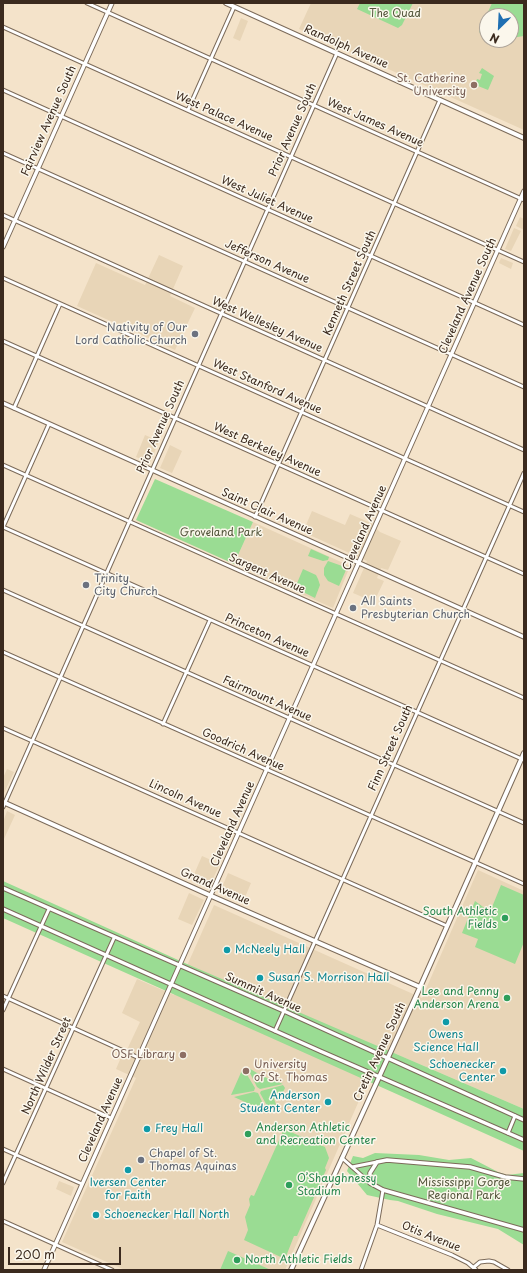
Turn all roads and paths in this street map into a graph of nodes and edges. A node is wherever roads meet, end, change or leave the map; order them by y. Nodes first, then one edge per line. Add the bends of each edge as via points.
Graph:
1 (87, 3) edge
2 (112, 3) edge
3 (226, 3) edge
4 (234, 7) junction
5 (108, 12) junction
6 (3, 27) edge
7 (337, 53) junction
8 (211, 59) junction
9 (84, 64) junction
10 (3, 90) edge
11 (440, 100) junction
12 (314, 105) junction
13 (188, 110) junction
14 (61, 116) junction
15 (524, 138) edge
16 (3, 152) edge
17 (417, 152) junction
18 (291, 157) junction
19 (38, 168) junction
20 (524, 191) edge
21 (522, 199) edge
22 (395, 204) junction
23 (268, 210) junction
24 (3, 215) edge
25 (15, 221) junction
26 (3, 247) edge
27 (498, 250) junction
28 (371, 257) junction
29 (245, 262) junction
30 (524, 262) edge
31 (3, 278) edge
32 (475, 303) junction
33 (60, 304) junction
34 (348, 309) junction
35 (222, 314) junction
36 (524, 325) edge
37 (3, 341) edge
38 (452, 355) junction
39 (37, 356) junction
40 (325, 361) junction
41 (198, 366) junction
42 (524, 387) edge
43 (3, 403) edge
44 (428, 407) junction
45 (14, 408) junction
46 (302, 413) junction
47 (175, 418) junction
48 (49, 424) junction
49 (524, 450) edge
50 (405, 459) junction
51 (3, 465) edge
52 (279, 465) junction
53 (152, 470) junction
54 (524, 473) edge
55 (26, 476) junction
56 (509, 506) junction
57 (382, 512) junction
58 (524, 512) edge
59 (255, 517) junction
60 (129, 522) junction
61 (3, 527) edge
62 (486, 558) junction
63 (359, 564) junction
64 (106, 574) junction
65 (524, 574) edge
66 (3, 590) edge
67 (464, 610) junction
68 (336, 615) junction
69 (210, 620) junction
70 (83, 626) junction
71 (524, 637) edge
72 (3, 652) edge
73 (440, 662) junction
74 (313, 666) junction
75 (187, 673) junction
76 (60, 678) junction
77 (524, 698) edge
78 (417, 712) junction
79 (290, 719) junction
80 (163, 724) junction
81 (3, 728) edge
82 (33, 742) junction
83 (524, 753) edge
84 (523, 760) edge
85 (394, 765) junction
86 (267, 770) junction
87 (4, 804) edge
88 (498, 811) junction
89 (371, 816) junction
90 (524, 822) edge
91 (239, 833) junction
92 (475, 863) junction
93 (343, 880) junction
94 (524, 884) edge
95 (3, 888) edge
96 (211, 896) junction
97 (3, 909) edge
98 (48, 909) junction
99 (41, 926) junction
100 (447, 926) junction
101 (114, 938) junction
102 (315, 942) junction
103 (107, 956) junction
104 (180, 967) junction
105 (172, 984) junction
106 (420, 987) junction
107 (3, 996) edge
108 (8, 998) junction
109 (3, 1010) edge
110 (284, 1011) junction
111 (74, 1028) junction
112 (275, 1031) junction
113 (139, 1058) junction
114 (387, 1058) junction
115 (3, 1069) edge
116 (378, 1076) junction
117 (46, 1089) junction
118 (516, 1116) junction
119 (111, 1118) junction
120 (524, 1120) edge
121 (508, 1132) junction
122 (524, 1140) edge
123 (3, 1149) edge
124 (17, 1155) junction
125 (341, 1158) junction
126 (377, 1162) junction
127 (352, 1167) junction
128 (524, 1179) edge
129 (3, 1183) edge
130 (370, 1183) junction
131 (82, 1184) junction
132 (383, 1190) junction
133 (3, 1221) edge
134 (377, 1225) junction
135 (524, 1230) edge
136 (55, 1245) junction
137 (475, 1269) edge
138 (44, 1270) edge
139 (112, 1270) edge
140 (291, 1270) edge
141 (361, 1270) edge
142 (508, 1270) edge

1 - 5 street, West James Avenue
2 - 5 street, Fairview Avenue South
3 - 4 main road, Randolph Avenue
4 - 7 main road, Randolph Avenue
4 - 8 street
5 - 8 street, West James Avenue
5 - 9 street, Fairview Avenue South
6 - 9 street, West Palace Avenue
7 - 11 main road, Randolph Avenue
7 - 12 street, Prior Avenue South
8 - 12 street, West James Avenue
8 - 13 street
9 - 13 street, West Palace Avenue
9 - 14 street, Fairview Avenue South
10 - 14 street, West Juliet Avenue
11 - 15 main road, Randolph Avenue
11 - 17 street, Kenneth Street South
12 - 17 street, West James Avenue
12 - 18 street, Prior Avenue South
13 - 18 street, West Palace Avenue
14 - 19 street, Fairview Avenue South
14 - 23 street, West Juliet Avenue
16 - 19 street, Jefferson Avenue
17 - 21 street, West James Avenue
17 - 22 street, Kenneth Street South
18 - 22 street, West Palace Avenue
18 - 23 street, Prior Avenue South
19 - 25 street, Fairview Avenue South
19 - 29 street, Jefferson Avenue
20 - 21 street, Cleveland Avenue South
21 - 27 street, Cleveland Avenue South
22 - 27 street, West Palace Avenue
22 - 28 street, Kenneth Street South
23 - 28 street, West Juliet Avenue
23 - 29 street, Prior Avenue South
24 - 25 street, West Wellesley Avenue
25 - 26 street, Fairview Avenue South
25 - 35 street, West Wellesley Avenue
27 - 30 street, West Palace Avenue
27 - 32 street, Cleveland Avenue South
28 - 32 street, West Juliet Avenue
28 - 34 street, Kenneth Street South
29 - 34 street, Jefferson Avenue
29 - 35 street, Prior Avenue South
31 - 33 street, West Stanford Avenue
32 - 36 street, West Juliet Avenue
32 - 38 street, Cleveland Avenue South
33 - 39 street
33 - 41 street, West Stanford Avenue
34 - 38 street, Jefferson Avenue
34 - 40 street, Kenneth Street South
35 - 40 street, West Wellesley Avenue
35 - 41 street, Prior Avenue South
37 - 39 street, West Berkeley Avenue
38 - 42 street, Jefferson Avenue
38 - 44 street, Cleveland Avenue South
39 - 45 street
39 - 47 street, West Berkeley Avenue
40 - 44 street, West Wellesley Avenue
40 - 46 street, Kenneth Street South
41 - 46 street, West Stanford Avenue
41 - 47 street, Prior Avenue South
43 - 45 street, Saint Clair Avenue
44 - 49 street, West Wellesley Avenue
44 - 50 street, Cleveland Avenue
45 - 48 street, Saint Clair Avenue
46 - 50 street, West Stanford Avenue
46 - 52 street, Kenneth Street South
47 - 52 street, West Berkeley Avenue
47 - 53 street, Prior Avenue South
48 - 53 street, Saint Clair Avenue
48 - 55 street
50 - 56 street, West Stanford Avenue
50 - 57 street, Cleveland Avenue
51 - 55 street, Sargent Avenue
52 - 57 street, West Berkeley Avenue
52 - 59 street, Kenneth Street South
53 - 59 street, Saint Clair Avenue
53 - 60 street, Prior Avenue South
54 - 56 street, Finn Street South
55 - 60 street, Sargent Avenue
55 - 61 street
56 - 58 street, West Stanford Avenue
56 - 62 street, Finn Street South
57 - 62 street, West Berkeley Avenue
57 - 63 street, Cleveland Avenue
59 - 63 street, Saint Clair Avenue
60 - 64 street, Prior Avenue South
60 - 68 street, Sargent Avenue
61 - 64 street, Princeton Avenue
62 - 65 street, West Berkeley Avenue
62 - 67 street, Finn Street South
63 - 67 street, Saint Clair Avenue
63 - 68 street, Cleveland Avenue
64 - 69 street, Princeton Avenue
64 - 70 street, Prior Avenue South
66 - 70 street, Fairmount Avenue
67 - 71 street, Saint Clair Avenue
67 - 73 street, Finn Street South
68 - 73 street, Sargent Avenue
68 - 74 street, Cleveland Avenue
69 - 74 street, Princeton Avenue
69 - 75 street
70 - 75 street, Fairmount Avenue
70 - 76 street, Prior Avenue South
72 - 76 street, Goodrich Avenue
73 - 77 street, Sargent Avenue
73 - 78 street, Finn Street South
74 - 78 street, Princeton Avenue
74 - 79 street, Cleveland Avenue
75 - 79 street, Fairmount Avenue
75 - 80 street
76 - 80 street, Goodrich Avenue
76 - 82 street, Prior Avenue South
78 - 84 street, Princeton Avenue
78 - 85 street, Finn Street South
79 - 85 street, Fairmount Avenue
79 - 86 street, Cleveland Avenue
80 - 86 street, Goodrich Avenue
81 - 82 street, Lincoln Avenue
82 - 87 street, Prior Avenue South
82 - 91 street, Lincoln Avenue
83 - 84 main road, Cretin Avenue South
84 - 88 main road, Cretin Avenue South
85 - 88 street, Fairmount Avenue
85 - 89 street, Finn Street South
86 - 89 street, Goodrich Avenue
86 - 91 street, Cleveland Avenue
87 - 96 main road, Grand Avenue
88 - 90 street, Fairmount Avenue
88 - 92 main road, Cretin Avenue South
89 - 92 street, Goodrich Avenue
89 - 93 street, Finn Street South
91 - 93 street, Lincoln Avenue
91 - 96 street, Cleveland Avenue
92 - 94 street, Goodrich Avenue
92 - 100 main road, Cretin Avenue South
93 - 100 street, Lincoln Avenue
93 - 102 street, Finn Street South
95 - 98 street, Summit Avenue
96 - 102 main road, Grand Avenue
96 - 104 street, Cleveland Avenue
97 - 99 street
98 - 99 street
98 - 101 street, Summit Avenue
99 - 103 street
99 - 108 street
100 - 106 main road, Cretin Avenue South
101 - 103 street, North Wilder Street
101 - 104 street, Summit Avenue
102 - 106 main road, Grand Avenue
102 - 110 street, Finn Street South
103 - 105 street
103 - 111 street, North Wilder Street
104 - 105 street, Cleveland Avenue
104 - 110 street, Summit Avenue
105 - 112 street
105 - 113 street, Cleveland Avenue
106 - 114 main road, Cretin Avenue South
107 - 108 street
108 - 109 street
108 - 111 street
110 - 112 street, Finn Street South
110 - 114 street, Summit Avenue
111 - 113 street
111 - 117 street, North Wilder Street
112 - 116 street
113 - 119 street, Cleveland Avenue
114 - 116 main road, Cretin Avenue South
114 - 118 street, Summit Avenue
115 - 117 street
116 - 121 street
116 - 125 main road, Cretin Avenue South
117 - 119 street
117 - 124 street, North Wilder Street
118 - 120 street, Summit Avenue
118 - 121 street
119 - 131 street, Cleveland Avenue
121 - 122 street
123 - 124 street
124 - 129 street, North Wilder Street
124 - 131 street
125 - 127 street
125 - 140 main road, Cretin Avenue South
126 - 127 street
126 - 128 street via 387,1160 464,1166 505,1178
126 - 130 street via 370,1172
127 - 130 street
130 - 132 street
131 - 136 street, Cleveland Avenue
132 - 134 street
132 - 135 street
133 - 136 street
134 - 137 street, Otis Avenue via 452,1254
134 - 141 street
136 - 138 street, Cleveland Avenue
136 - 139 street
137 - 142 street via 480,1262 489,1261

